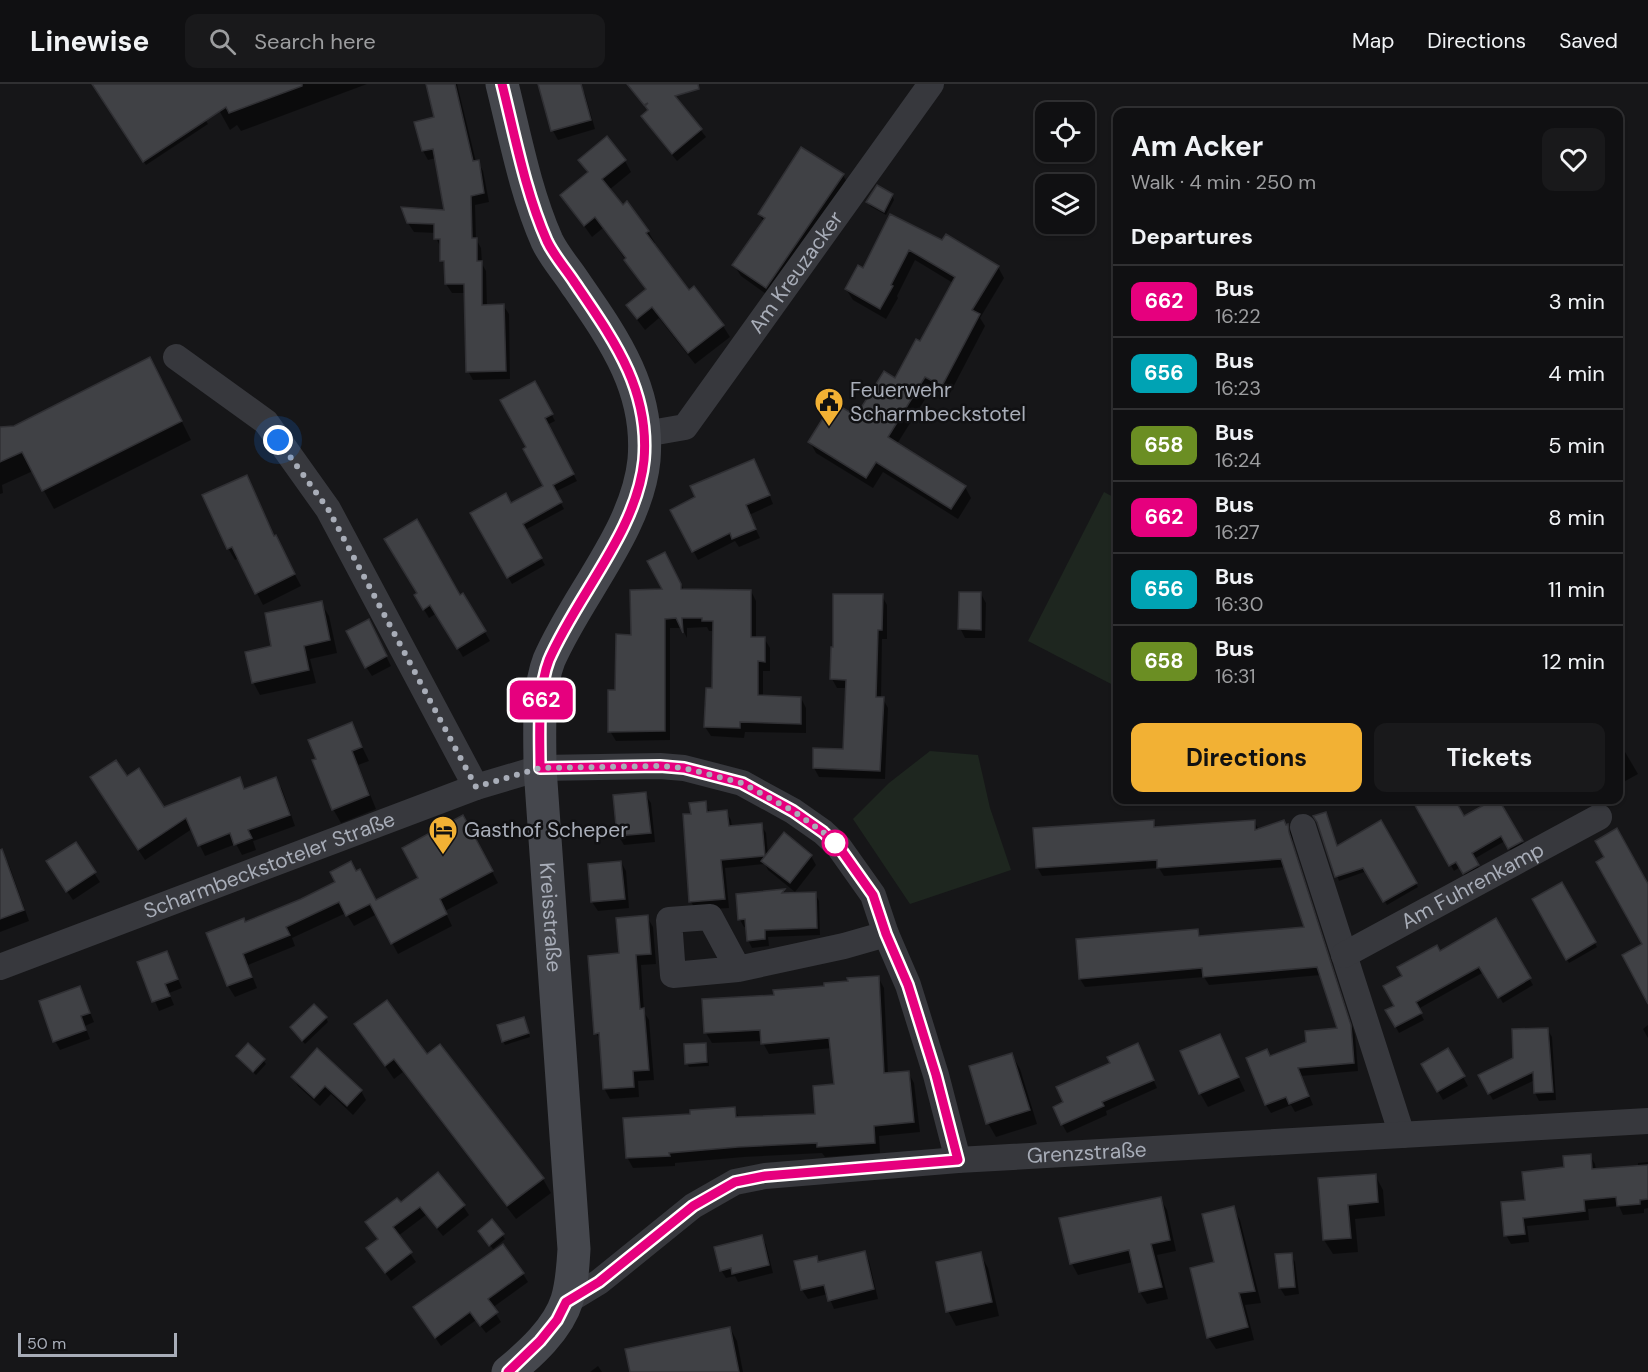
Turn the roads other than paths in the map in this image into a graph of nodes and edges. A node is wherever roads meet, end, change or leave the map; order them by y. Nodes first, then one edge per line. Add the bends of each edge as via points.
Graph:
1 (502, 84) edge
2 (931, 84) edge
3 (176, 357) dead end
4 (645, 434) junction
5 (540, 768) junction
6 (476, 787) junction
7 (1599, 817) dead end
8 (1303, 827) dead end
9 (886, 934) junction
10 (1344, 955) junction
11 (0, 967) edge
12 (738, 969) dead end
13 (1648, 1121) edge
14 (1402, 1135) junction
15 (958, 1160) junction
16 (566, 1302) junction
17 (508, 1372) edge

1 - 4 street, Kreisstraße via 532,203 548,243 616,343 633,378
2 - 4 street, Am Kreuzacker via 685,427
3 - 6 street via 266,422 328,509
4 - 5 street, Kreisstraße via 644,463 630,515 548,663 539,709
5 - 6 street, Scharmbeckstoteler Straße
5 - 9 street, Scharmbeckstoteler Straße via 660,766 742,783 793,811 839,847 873,895
5 - 16 street, Kreisstraße via 574,1249
6 - 11 street, Scharmbeckstoteler Straße
7 - 10 street, Am Fuhrenkamp
8 - 10 street
9 - 12 street
9 - 15 street, Scharmbeckstoteler Straße via 908,985
10 - 14 street
13 - 14 street, Grenzstraße
14 - 15 street, Grenzstraße
15 - 16 street, Grenzstraße via 765,1176 735,1182 693,1206 599,1282
16 - 17 street, Kreisstraße via 540,1341

